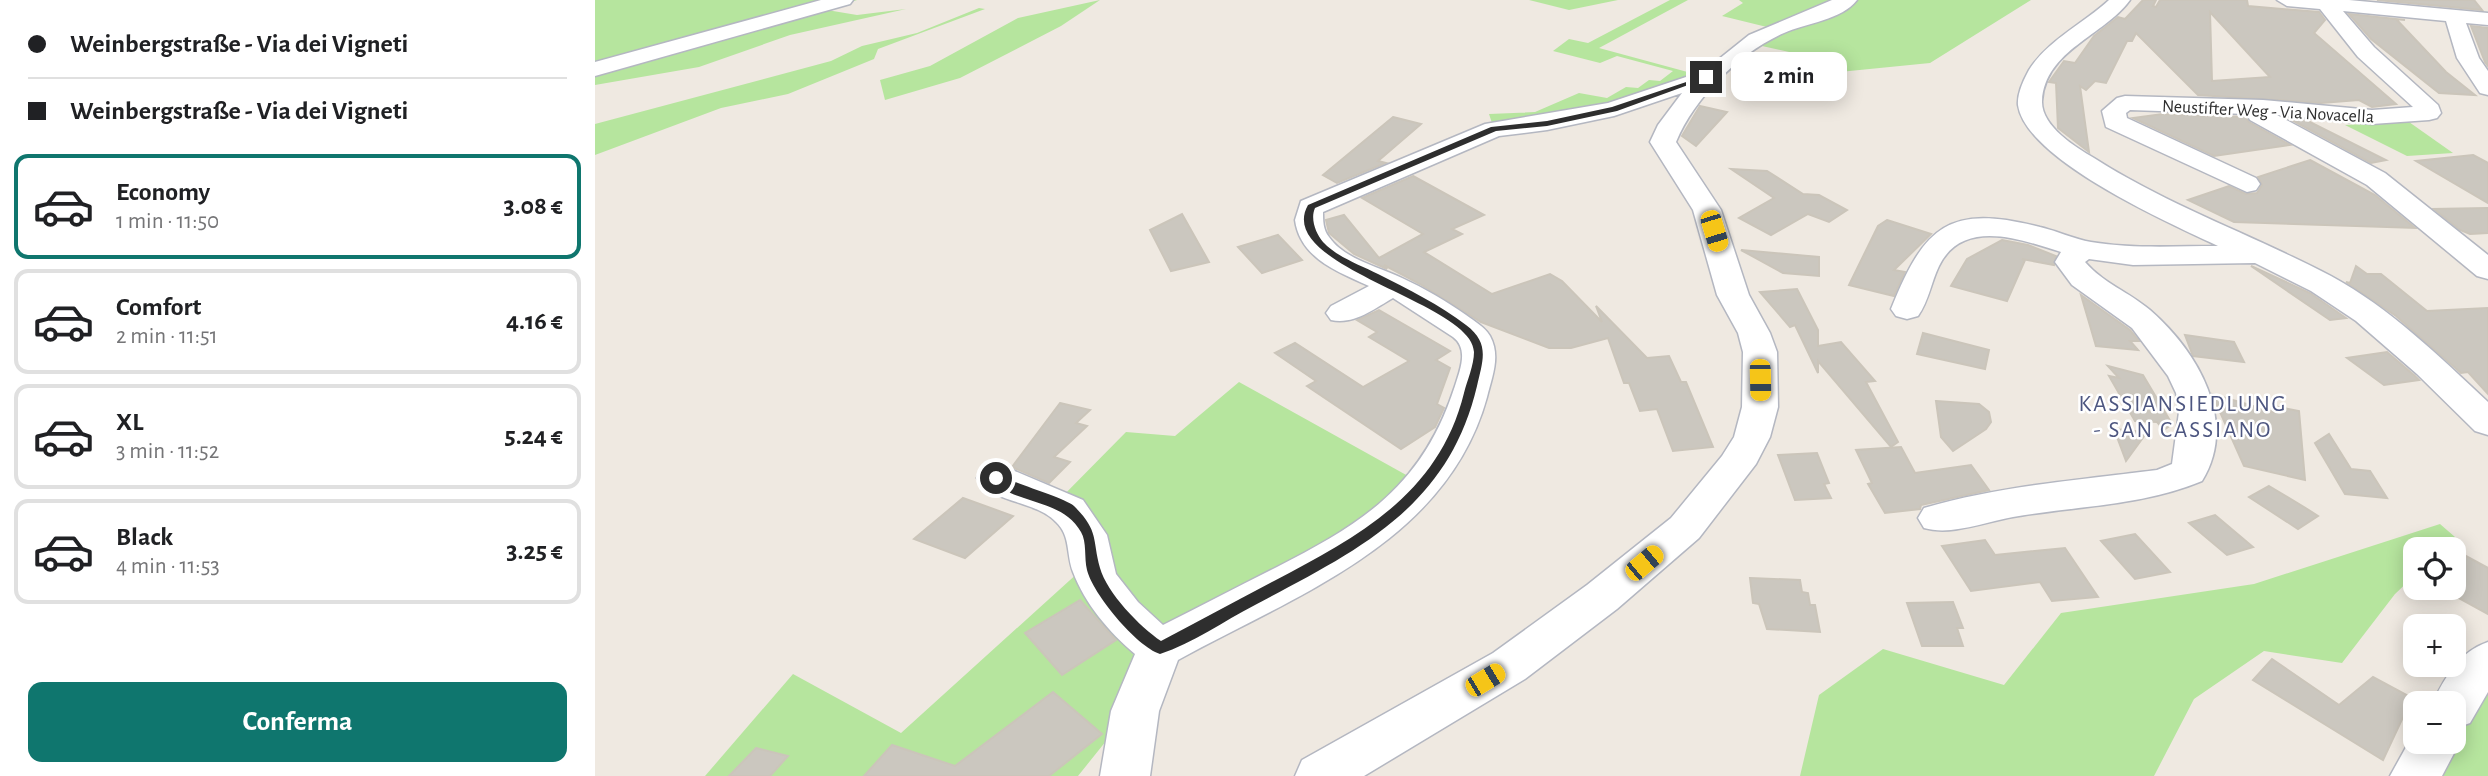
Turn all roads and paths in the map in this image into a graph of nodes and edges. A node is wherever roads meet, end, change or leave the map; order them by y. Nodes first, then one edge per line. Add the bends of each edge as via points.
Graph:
1 (843, 0) edge
2 (1847, 0) edge
3 (2120, 0) edge
4 (2287, 0) edge
5 (2326, 4) junction
6 (2454, 16) junction
7 (2488, 19) edge
8 (595, 69) edge
9 (1706, 77) junction
10 (2488, 88) edge
11 (2242, 106) junction
12 (2246, 184) dead end
13 (2085, 250) junction
14 (2262, 254) junction
15 (2488, 270) edge
16 (1394, 285) junction
17 (1907, 309) dead end
18 (1342, 313) dead end
19 (2488, 424) edge
20 (996, 478) dead end
21 (1938, 518) dead end
22 (1160, 648) junction
23 (2488, 661) edge
24 (2464, 691) edge
25 (2428, 754) edge
26 (1125, 776) edge
27 (1320, 776) edge
28 (2415, 776) edge

1 - 8 street
2 - 9 street via 1776,29
3 - 14 street via 2049,58 2035,81 2030,105 2033,121 2053,144 2098,175
4 - 5 street
5 - 6 street
5 - 11 street, Neustifter Weg - Via Novacella via 2366,52 2429,113 2372,117
6 - 7 street
6 - 10 street via 2468,58
9 - 16 street via 1614,109 1494,129 1311,207 1308,220 1317,242 1330,254
9 - 27 street via 1663,142 1707,210 1733,295 1760,352 1760,407 1752,437 1737,464 1685,528 1602,597 1509,666
11 - 12 street, Neustifter Weg - Via Novacella via 2125,103 2114,111 2115,122
11 - 15 street via 2376,179
13 - 14 street via 2133,256
13 - 17 street via 1993,228 1959,230 1940,243 1924,267
13 - 21 street via 2070,262 2077,274 2146,324 2194,393 2197,455 2188,472 2163,482
14 - 19 street via 2323,285 2384,327
16 - 18 street
16 - 22 street via 1475,337 1479,352 1464,414 1435,469 1400,510 1355,545
20 - 22 street via 1067,507 1089,532 1094,571 1131,628
22 - 26 street via 1135,711
23 - 24 street
25 - 28 street

